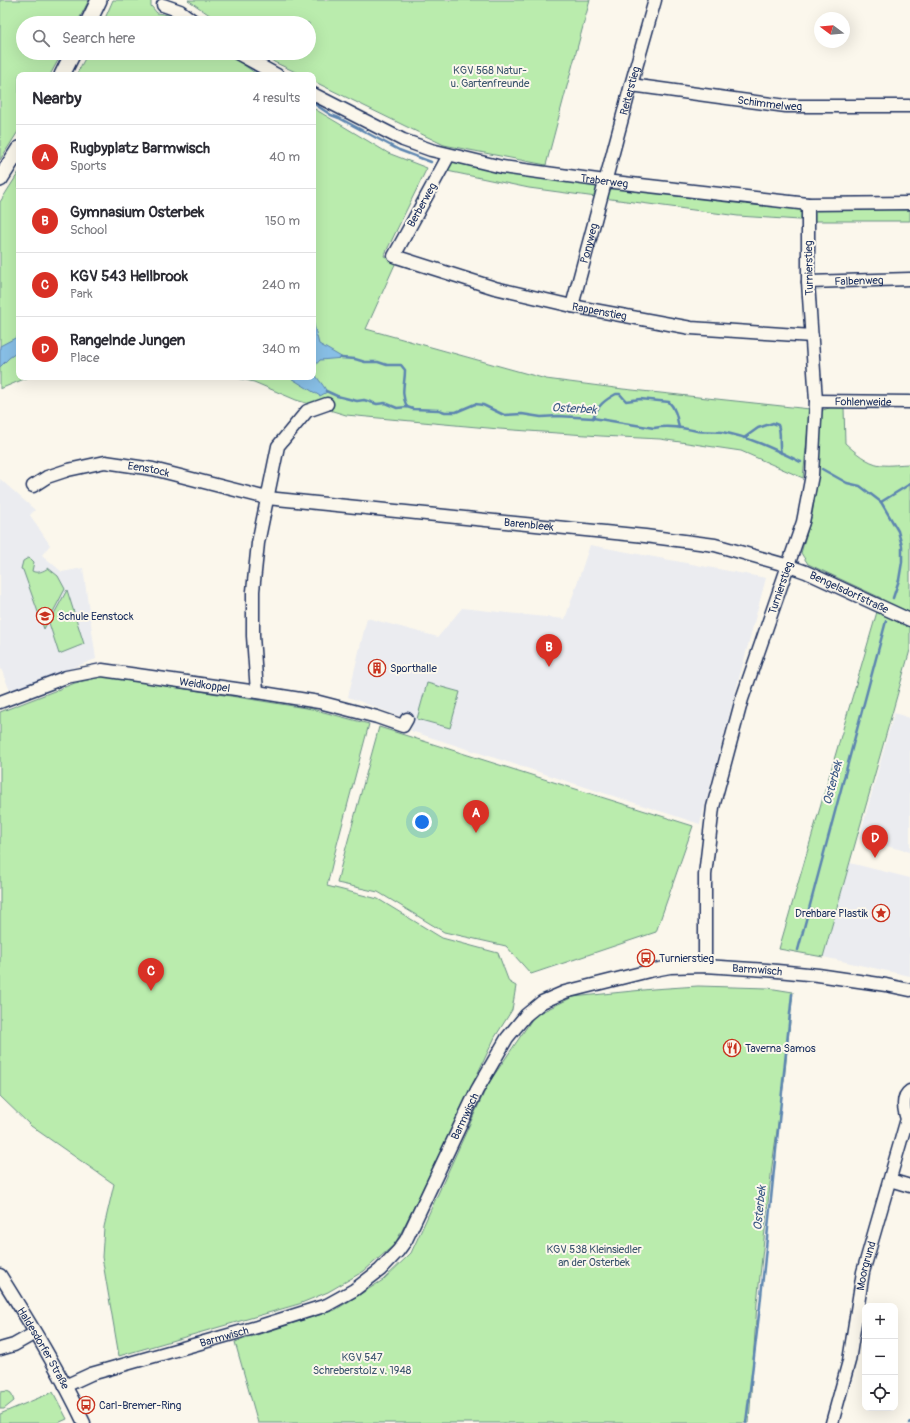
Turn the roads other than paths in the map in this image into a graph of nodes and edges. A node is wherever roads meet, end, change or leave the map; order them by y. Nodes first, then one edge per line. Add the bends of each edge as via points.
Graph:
1 (99, 0) edge
2 (655, 0) edge
3 (163, 5) dead end
4 (91, 16) edge
5 (187, 16) edge
6 (70, 60) edge
7 (250, 60) edge
8 (64, 72) edge
9 (272, 72) edge
10 (631, 85) junction
11 (316, 96) edge
12 (910, 106) edge
13 (16, 154) edge
14 (449, 155) junction
15 (0, 179) edge
16 (605, 181) junction
17 (910, 203) edge
18 (808, 204) junction
19 (394, 256) joint
20 (910, 279) edge
21 (808, 282) junction
22 (572, 306) junction
23 (812, 336) junction
24 (816, 401) junction
25 (910, 402) edge
26 (327, 404) dead end
27 (33, 486) dead end
28 (267, 498) junction
29 (789, 566) junction
30 (910, 620) edge
31 (257, 692) junction
32 (0, 702) edge
33 (407, 718) dead end
34 (705, 966) junction
35 (910, 990) edge
36 (910, 1091) edge
37 (908, 1118) edge
38 (890, 1180) junction
39 (910, 1186) edge
40 (0, 1275) edge
41 (35, 1333) junction
42 (0, 1349) edge
43 (65, 1386) junction
44 (84, 1423) edge
45 (832, 1423) edge

1 - 4 main road
2 - 10 street, Reiterstieg
3 - 5 street
6 - 8 main road
7 - 9 street
10 - 12 street, Schimmelweg via 786,106
10 - 16 street, Reiterstieg
11 - 14 street, Traberweg via 403,140
13 - 15 main road
14 - 16 street, Traberweg via 502,167
14 - 19 street, Berberweg
16 - 18 street, Traberweg
16 - 22 street, Ponyweg
17 - 18 street, Traberweg
18 - 21 street, Turnierstieg
19 - 22 street, Rappenstieg via 495,288
20 - 21 street, Falbenweg
21 - 23 street, Turnierstieg
22 - 23 street, Rappenstieg via 691,328
23 - 24 street, Turnierstieg
24 - 25 street, Fohlenweide
24 - 29 street, Turnierstieg via 812,475 803,522
26 - 28 street via 307,411 278,446
27 - 28 street, Eenstock via 68,470 105,462 153,469
28 - 29 street, Barenbleek via 715,545
28 - 31 street via 258,544 253,591
29 - 30 street, Bengelsdorfstraße
29 - 34 street, Turnierstieg via 742,699 713,807 705,875
31 - 32 street, Weidkoppel via 102,670 66,677
31 - 33 street, Weidkoppel via 320,702 403,726
34 - 35 street, Barmwisch via 818,975
34 - 43 street, Barmwisch via 670,967 565,992 542,1002 526,1015 507,1038 477,1090 406,1240 380,1270 354,1290 327,1305 90,1374
36 - 37 street, Moorgrund via 903,1107
37 - 38 street, Moorgrund
38 - 39 street
38 - 45 street, Moorgrund via 863,1272 849,1361
40 - 41 street, Haldesdorfer Straße
41 - 42 street via 14,1345
41 - 43 street, Haldesdorfer Straße
43 - 44 street, Haldesdorfer Straße

